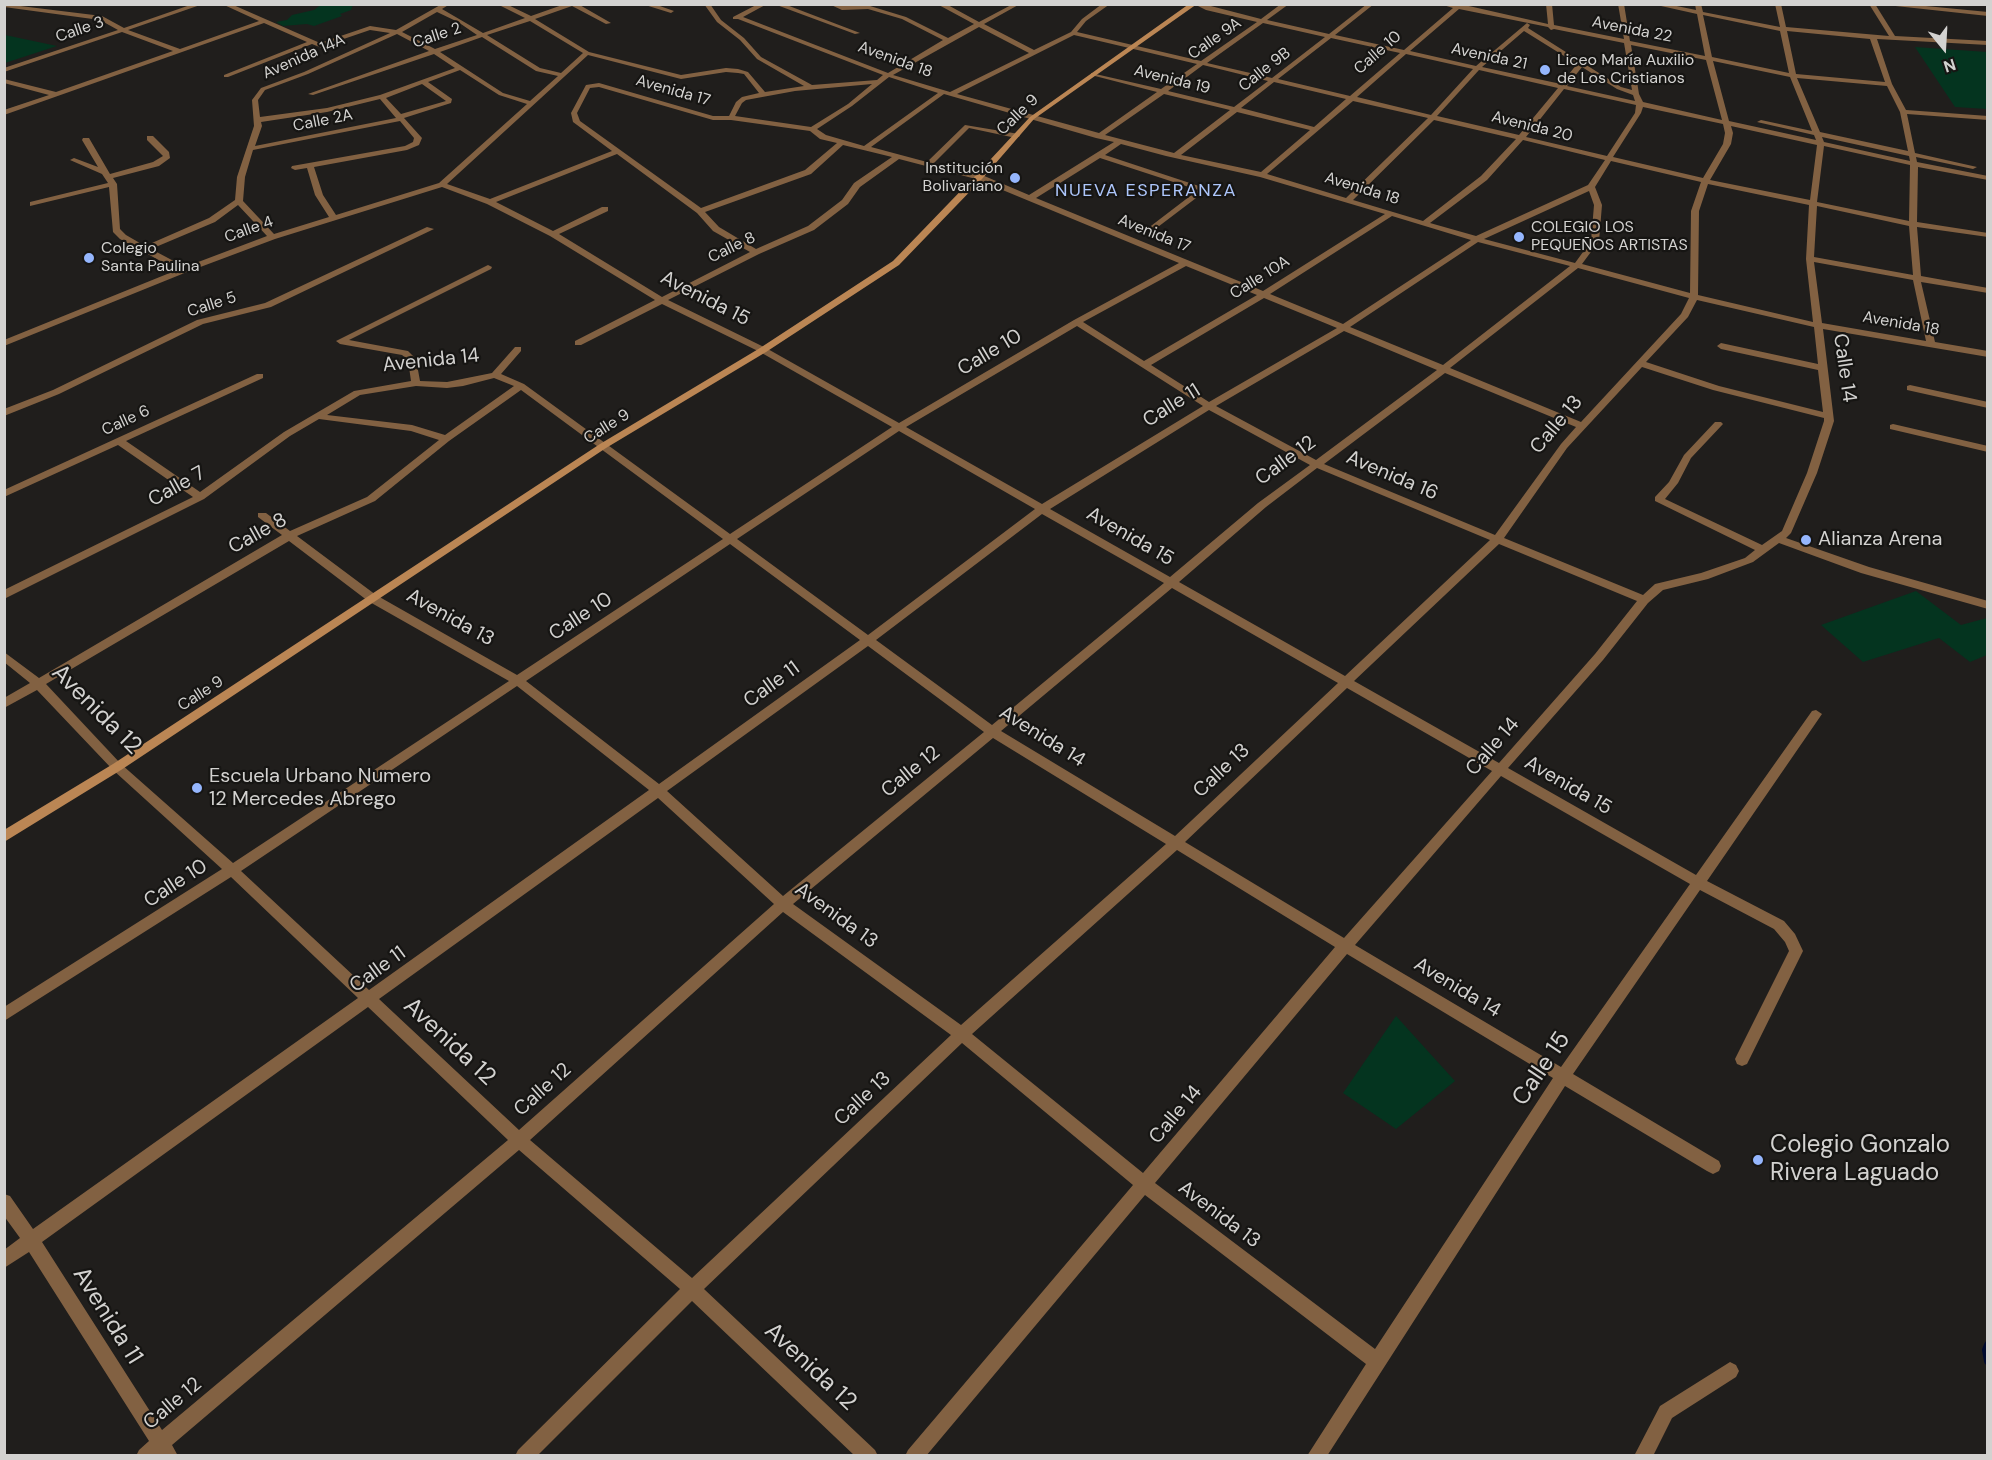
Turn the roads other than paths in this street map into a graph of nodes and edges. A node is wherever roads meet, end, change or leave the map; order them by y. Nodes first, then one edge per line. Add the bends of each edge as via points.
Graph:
1 (33, 4) edge
2 (200, 4) edge
3 (225, 4) edge
4 (447, 4) edge
5 (500, 4) edge
6 (572, 4) edge
7 (645, 4) edge
8 (707, 4) edge
9 (764, 4) edge
10 (777, 4) edge
11 (831, 4) edge
12 (940, 4) edge
13 (1107, 4) edge
14 (1196, 4) edge
15 (1215, 4) edge
16 (1286, 4) edge
17 (1371, 4) edge
18 (1443, 4) edge
19 (1487, 4) edge
20 (1549, 4) edge
21 (1621, 4) edge
22 (1655, 4) edge
23 (1778, 4) edge
24 (1872, 4) edge
25 (1880, 4) edge
26 (1984, 4) edge
27 (4, 5) edge
28 (1017, 5) edge
29 (13, 6) junction
30 (24, 6) junction
31 (1459, 6) edge
32 (846, 8) junction
33 (436, 9) junction
34 (1699, 9) edge
35 (4, 10) edge
36 (670, 11) dead end
37 (837, 12) dead end
38 (1988, 12) edge
39 (829, 16) dead end
40 (738, 17) junction
41 (1499, 17) junction
42 (531, 18) junction
43 (820, 19) junction
44 (1268, 19) junction
45 (264, 21) junction
46 (719, 21) junction
47 (608, 23) dead end
48 (978, 25) junction
49 (1526, 26) junction
50 (1551, 28) junction
51 (123, 29) junction
52 (1782, 29) junction
53 (397, 32) junction
54 (857, 33) dead end
55 (1073, 33) junction
56 (1333, 33) junction
57 (484, 35) junction
58 (1873, 37) junction
59 (1893, 38) junction
60 (948, 40) junction
61 (310, 43) junction
62 (1628, 43) junction
63 (1988, 43) edge
64 (320, 45) junction
65 (1135, 46) junction
66 (1407, 49) junction
67 (180, 51) junction
68 (434, 51) junction
69 (1032, 52) junction
70 (587, 53) junction
71 (345, 54) junction
72 (1709, 60) junction
73 (1205, 62) junction
74 (1581, 64) junction
75 (1480, 65) junction
76 (460, 68) junction
77 (4, 70) edge
78 (1093, 74) junction
79 (561, 75) junction
80 (888, 75) junction
81 (226, 76) dead end
82 (1793, 76) junction
83 (1274, 80) junction
84 (4, 81) edge
85 (422, 81) junction
86 (878, 82) junction
87 (1567, 84) junction
88 (1889, 84) junction
89 (812, 88) junction
90 (1163, 91) junction
91 (943, 92) junction
92 (54, 94) junction
93 (311, 94) dead end
94 (764, 94) junction
95 (951, 94) junction
96 (382, 97) junction
97 (1638, 98) junction
98 (1350, 99) junction
99 (530, 103) junction
100 (1236, 109) junction
101 (1903, 112) junction
102 (4, 113) edge
103 (400, 118) junction
104 (731, 118) junction
105 (1032, 118) junction
106 (1432, 118) junction
107 (1725, 118) junction
108 (257, 120) junction
109 (1986, 120) edge
110 (812, 129) junction
111 (1315, 129) junction
112 (1816, 134) junction
113 (1016, 136) junction
114 (1099, 136) junction
115 (150, 138) dead end
116 (1521, 138) junction
117 (86, 140) dead end
118 (1120, 141) junction
119 (842, 142) junction
120 (1821, 144) junction
121 (867, 147) junction
122 (250, 149) junction
123 (616, 152) junction
124 (1910, 154) junction
125 (1099, 155) junction
126 (1175, 156) junction
127 (897, 157) junction
128 (74, 160) dead end
129 (1611, 160) junction
130 (929, 164) junction
131 (1914, 164) junction
132 (310, 166) junction
133 (295, 168) dead end
134 (1988, 171) edge
135 (106, 174) junction
136 (1262, 175) junction
137 (979, 177) junction
138 (1988, 178) edge
139 (1705, 181) junction
140 (113, 184) junction
141 (442, 185) junction
142 (857, 185) junction
143 (1592, 187) junction
144 (1029, 198) junction
145 (1348, 200) junction
146 (239, 201) junction
147 (490, 202) junction
148 (33, 204) dead end
149 (1813, 205) junction
150 (605, 209) dead end
151 (700, 211) junction
152 (851, 211) dead end
153 (1390, 214) junction
154 (333, 217) junction
155 (1425, 223) junction
156 (1913, 224) junction
157 (430, 229) dead end
158 (553, 234) junction
159 (1146, 234) dead end
160 (1988, 235) edge
161 (272, 237) junction
162 (1478, 239) junction
163 (144, 249) junction
164 (756, 252) junction
165 (1810, 259) junction
166 (1185, 262) junction
167 (1578, 264) junction
168 (488, 267) dead end
169 (184, 270) junction
170 (1917, 280) junction
171 (1988, 291) edge
172 (1263, 295) junction
173 (1694, 297) junction
174 (661, 300) junction
175 (1077, 322) junction
176 (1816, 325) junction
177 (1343, 328) junction
178 (4, 343) edge
179 (578, 343) dead end
180 (1931, 344) junction
181 (1721, 346) dead end
182 (518, 349) dead end
183 (763, 350) junction
184 (1987, 356) edge
185 (1640, 363) junction
186 (1144, 365) junction
187 (1444, 369) junction
188 (1823, 369) junction
189 (495, 375) junction
190 (260, 376) dead end
191 (416, 383) junction
192 (521, 386) junction
193 (1910, 387) dead end
194 (357, 393) joint
195 (1988, 405) edge
196 (1209, 406) junction
197 (4, 413) edge
198 (315, 416) junction
199 (1829, 416) junction
200 (1718, 424) dead end
201 (1582, 426) junction
202 (1893, 427) dead end
203 (899, 428) junction
204 (446, 439) junction
205 (118, 441) junction
206 (603, 447) junction
207 (1988, 449) edge
208 (1318, 465) junction
209 (4, 494) edge
210 (200, 497) junction
211 (1042, 509) junction
212 (262, 515) dead end
213 (290, 536) junction
214 (1778, 539) junction
215 (732, 540) junction
216 (1497, 540) junction
217 (1763, 550) junction
218 (1171, 582) junction
219 (4, 595) edge
220 (372, 598) junction
221 (1644, 600) junction
222 (1988, 605) edge
223 (867, 641) junction
224 (4, 656) edge
225 (517, 681) junction
226 (1347, 682) junction
227 (38, 683) junction
228 (4, 704) edge
229 (1816, 714) dead end
230 (993, 732) junction
231 (117, 767) junction
232 (1501, 770) junction
233 (659, 791) junction
234 (4, 837) edge
235 (1175, 844) junction
236 (232, 870) junction
237 (1699, 883) junction
238 (783, 904) junction
239 (1346, 946) junction
240 (369, 1000) junction
241 (4, 1015) edge
242 (962, 1034) junction
243 (1742, 1059) dead end
244 (1563, 1075) junction
245 (519, 1140) junction
246 (1713, 1166) dead end
247 (1145, 1185) junction
248 (4, 1202) edge
249 (32, 1241) junction
250 (4, 1260) edge
251 (692, 1289) junction
252 (1378, 1362) junction
253 (1730, 1371) dead end
254 (164, 1449) edge
255 (145, 1455) edge
256 (525, 1455) edge
257 (869, 1455) edge
258 (914, 1455) edge
259 (1316, 1455) edge
260 (1643, 1455) edge

1 - 30 street
2 - 51 street, Calle 3
3 - 45 street
4 - 33 street, Avenida 14A
5 - 42 street
6 - 42 street, Calle 2
6 - 47 street
7 - 36 street
8 - 46 street
9 - 40 street
10 - 43 street
11 - 32 street
12 - 48 street
13 - 55 street
14 - 44 street, Avenida 21
14 - 65 street, Calle 9
15 - 44 street, Avenida 21
16 - 44 street, Calle 9A
17 - 56 street, Calle 9B
18 - 31 street, Avenida 22
19 - 41 street
20 - 50 street
21 - 62 street
22 - 34 street
23 - 52 street
24 - 59 street
25 - 38 street
26 - 38 street
27 - 29 street
28 - 48 street
29 - 30 street
29 - 35 street
30 - 51 street via 102,18
31 - 41 street, Avenida 22
31 - 66 street, Calle 10
32 - 37 street
32 - 60 street via 868,7 904,18
33 - 53 street, Avenida 14A
33 - 57 street
34 - 52 street
34 - 72 street
39 - 43 street
40 - 46 street
40 - 80 street, Avenida 18
41 - 49 street, Avenida 22
42 - 57 street, Calle 2
42 - 70 street
43 - 54 street
44 - 56 street, Avenida 21
44 - 73 street, Calle 9A
45 - 61 street
45 - 67 street
46 - 89 street via 759,58
48 - 60 street
48 - 69 street
49 - 50 street, Avenida 22
49 - 74 street
49 - 75 street
50 - 62 street, Avenida 22
51 - 67 street
51 - 77 street, Calle 3
52 - 58 street
52 - 82 street
53 - 64 street via 370,28
53 - 68 street
53 - 71 street, Avenida 14A
55 - 65 street, Avenida 20
55 - 69 street
56 - 66 street, Avenida 21
56 - 83 street, Calle 9B
57 - 68 street, Calle 2
57 - 79 street via 537,70
58 - 59 street
58 - 88 street
59 - 63 street
60 - 80 street
61 - 64 street
61 - 81 street
62 - 72 street, Avenida 22
62 - 97 street
64 - 71 street
65 - 73 street, Avenida 20
65 - 78 street, Calle 9
66 - 75 street, Avenida 21
66 - 98 street, Calle 10
67 - 92 street
68 - 76 street
68 - 93 street, Calle 2
69 - 95 street
70 - 79 street
70 - 94 street via 681,76 738,71 746,73
71 - 108 street, Avenida 14A via 263,89 255,100
72 - 82 street, Avenida 22
72 - 107 street
73 - 83 street, Avenida 20
73 - 90 street, Calle 9A
74 - 87 street
74 - 97 street
75 - 87 street, Avenida 21
75 - 106 street
76 - 85 street, Calle 2
76 - 99 street via 501,94
78 - 90 street, Avenida 19
78 - 105 street, Calle 9
79 - 99 street
80 - 86 street
80 - 91 street, Avenida 18
82 - 88 street, Avenida 22
82 - 112 street
83 - 98 street, Avenida 20
83 - 100 street, Calle 9B
84 - 92 street
85 - 96 street, Calle 2
85 - 103 street, Calle 2A via 450,100
86 - 89 street
86 - 110 street
87 - 97 street, Avenida 21
87 - 116 street
88 - 101 street
89 - 94 street
90 - 100 street, Avenida 19
90 - 114 street, Calle 9A
91 - 95 street, Avenida 18
91 - 121 street
92 - 102 street
94 - 104 street via 744,98
95 - 105 street, Avenida 18
96 - 103 street
96 - 108 street, Calle 2
97 - 107 street, Avenida 21
97 - 129 street via 1638,113
98 - 106 street, Avenida 20
98 - 111 street, Calle 10
99 - 141 street
100 - 111 street, Avenida 19
100 - 126 street, Calle 9B
101 - 109 street
101 - 124 street
103 - 122 street, Calle 2A
103 - 132 street via 418,138 407,148
104 - 110 street, Avenida 17
104 - 123 street, Avenida 17 via 713,118 599,85 588,86 574,113 577,122
105 - 113 street, Calle 9
105 - 114 street, Avenida 18
106 - 116 street, Avenida 20
106 - 145 street
107 - 112 street, Avenida 21
107 - 120 street, Avenida 21
107 - 139 street via 1727,144
108 - 122 street, Avenida 14A
110 - 119 street, Avenida 17
111 - 136 street, Calle 10
112 - 120 street
112 - 124 street, Avenida 21
113 - 130 street via 967,126
113 - 137 street, Calle 9
114 - 118 street, Avenida 18
115 - 135 street via 165,152 164,159
116 - 129 street, Avenida 20
116 - 155 street via 1484,178
117 - 135 street
118 - 125 street
118 - 126 street, Avenida 18
119 - 121 street, Avenida 17
119 - 151 street via 808,172
120 - 131 street, Avenida 21
120 - 149 street, Calle 14
121 - 127 street, Avenida 17
122 - 146 street, Avenida 14A via 241,177
123 - 147 street
123 - 151 street
124 - 131 street
124 - 134 street, Avenida 21
125 - 144 street
125 - 159 street via 1204,189
126 - 136 street, Avenida 18
127 - 130 street, Avenida 17
127 - 142 street, Calle 8
128 - 135 street
129 - 139 street, Avenida 20
129 - 143 street
130 - 137 street, Avenida 17
131 - 138 street, Avenida 21
131 - 156 street
132 - 133 street
132 - 154 street
135 - 140 street
136 - 145 street, Avenida 18
137 - 144 street, Avenida 17
137 - 183 street, Calle 9 via 896,262
139 - 149 street, Avenida 20
139 - 173 street via 1695,211
140 - 148 street
140 - 163 street via 116,230
141 - 147 street, Avenida 15
141 - 154 street, Calle 4
142 - 152 street
142 - 164 street, Calle 8 via 845,202 811,228
143 - 162 street, Calle 11
143 - 167 street, Calle 12 via 1598,205 1595,241
144 - 166 street, Avenida 17
145 - 153 street, Avenida 18
146 - 161 street
146 - 163 street via 212,220
147 - 158 street, Avenida 15
149 - 156 street, Avenida 20
149 - 165 street, Calle 14
150 - 158 street
151 - 164 street via 716,229
153 - 155 street, Avenida 18
153 - 172 street, Calle 10A
154 - 161 street, Calle 4
155 - 162 street, Avenida 18
156 - 160 street, Avenida 20
156 - 170 street
157 - 197 street, Calle 5 via 268,305 200,322
158 - 174 street, Avenida 15
161 - 169 street, Calle 4
162 - 167 street, Avenida 18
162 - 177 street, Calle 11
163 - 169 street
164 - 174 street, Calle 8
165 - 170 street
165 - 176 street, Calle 14
166 - 172 street, Avenida 17
166 - 175 street, Calle 10
167 - 173 street, Avenida 18
167 - 187 street, Calle 12
168 - 191 street via 340,341 405,353 412,359
169 - 178 street, Calle 4
170 - 171 street
170 - 180 street
172 - 177 street, Avenida 17
172 - 186 street, Calle 10A
173 - 176 street, Avenida 18
173 - 185 street, Calle 13 via 1685,315
174 - 179 street, Calle 8
174 - 183 street, Avenida 15
175 - 186 street, Avenida 16
175 - 203 street, Calle 10
176 - 180 street, Avenida 18
176 - 188 street, Calle 14
177 - 187 street, Avenida 17
177 - 196 street, Calle 11
180 - 184 street, Avenida 18
181 - 188 street
182 - 189 street
183 - 203 street, Avenida 15
183 - 206 street, Calle 9
185 - 199 street via 1716,388
185 - 201 street, Calle 13
186 - 196 street, Avenida 16
187 - 201 street, Avenida 17
187 - 208 street, Calle 12
188 - 199 street, Calle 14
189 - 191 street, Avenida 14 via 447,385
189 - 192 street, Avenida 14
190 - 205 street, Calle 6
191 - 194 street, Avenida 14
192 - 204 street, Calle 8
192 - 206 street, Avenida 14
193 - 195 street
194 - 198 street, Calle 7
196 - 208 street, Avenida 16
196 - 211 street, Calle 11
198 - 204 street via 412,428
198 - 210 street, Calle 7
199 - 214 street, Calle 14 via 1812,473 1786,533
200 - 217 street via 1687,457 1660,501
201 - 216 street, Calle 13
202 - 207 street
203 - 211 street, Avenida 15
203 - 215 street, Calle 10
204 - 213 street, Calle 8 via 371,499
205 - 209 street, Calle 6
205 - 210 street
206 - 215 street, Avenida 14
206 - 220 street, Calle 9
208 - 216 street, Avenida 16
208 - 218 street, Calle 12 via 1262,505
210 - 219 street, Calle 7
211 - 218 street, Avenida 15
211 - 223 street, Calle 11
212 - 213 street, Avenida 13
213 - 220 street, Avenida 13
213 - 227 street, Calle 8
214 - 217 street, Calle 14
214 - 222 street via 1865,570
215 - 223 street, Avenida 14
215 - 225 street, Calle 10
216 - 221 street, Avenida 16
216 - 226 street, Calle 13
217 - 221 street, Calle 14 via 1749,560 1659,587
218 - 226 street, Avenida 15
218 - 230 street, Calle 12
220 - 225 street, Avenida 13
220 - 231 street, Calle 9
221 - 232 street, Calle 14
223 - 230 street, Avenida 14
223 - 233 street, Calle 11
224 - 227 street, Avenida 12
225 - 233 street, Avenida 13
225 - 236 street, Calle 10
226 - 232 street, Avenida 15
226 - 235 street, Calle 13
227 - 228 street, Calle 8
227 - 231 street, Avenida 12
229 - 237 street, Calle 15
230 - 235 street, Avenida 14
230 - 238 street, Calle 12
231 - 234 street, Calle 9
231 - 236 street, Avenida 12
232 - 237 street, Avenida 15
232 - 239 street, Calle 14
233 - 238 street, Avenida 13
233 - 240 street, Calle 11
235 - 239 street, Avenida 14
235 - 242 street, Calle 13
236 - 240 street, Avenida 12
236 - 241 street, Calle 10
237 - 243 street, Avenida 15 via 1779,925 1796,951
237 - 244 street, Calle 15
238 - 242 street, Avenida 13
238 - 245 street, Calle 12
239 - 244 street, Avenida 14
239 - 247 street, Calle 14
240 - 245 street, Avenida 12
240 - 249 street, Calle 11
242 - 247 street, Avenida 13
242 - 251 street, Calle 13
244 - 246 street, Avenida 14
244 - 252 street, Calle 15
245 - 251 street, Avenida 12
245 - 254 street, Calle 12
247 - 252 street, Avenida 13
247 - 258 street, Calle 14
248 - 249 street, Avenida 11
249 - 250 street, Calle 11
249 - 254 street, Avenida 11
251 - 256 street, Calle 13
251 - 257 street, Avenida 12
252 - 259 street, Calle 15
253 - 260 street via 1666,1412
254 - 255 street, Calle 12

